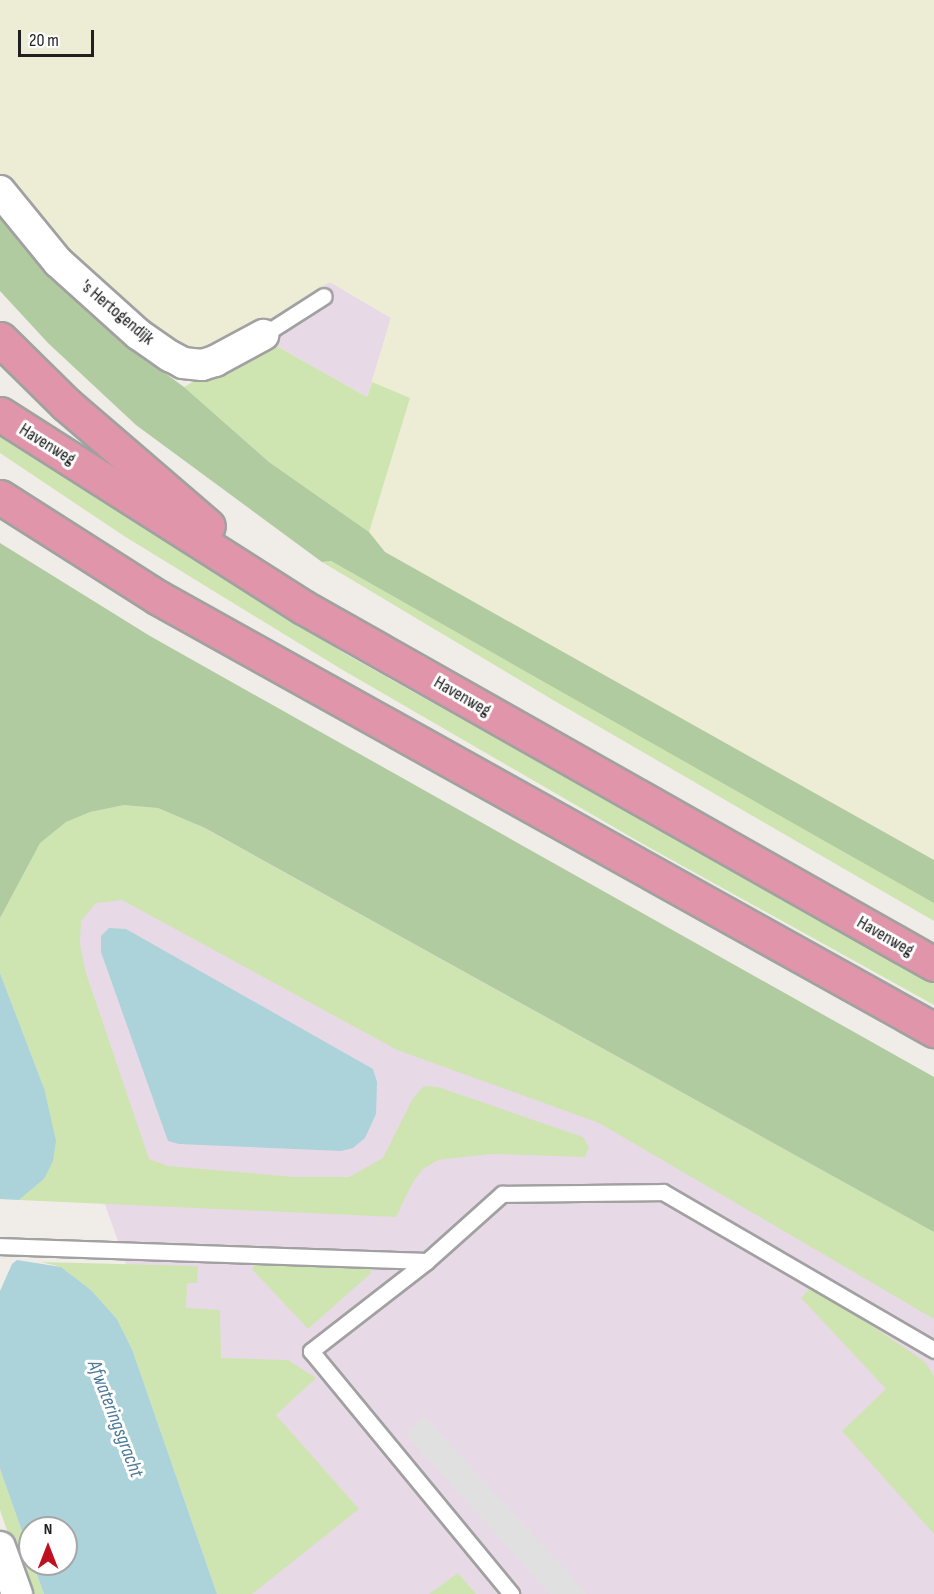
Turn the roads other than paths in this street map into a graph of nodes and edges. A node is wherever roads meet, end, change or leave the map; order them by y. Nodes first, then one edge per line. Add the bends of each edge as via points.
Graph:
1 (0, 191) edge
2 (324, 296) dead end
3 (263, 335) joint
4 (0, 339) edge
5 (0, 414) edge
6 (0, 497) edge
7 (303, 607) junction
8 (934, 964) edge
9 (934, 1030) edge
10 (0, 1246) edge
11 (427, 1261) junction
12 (934, 1350) edge
13 (0, 1547) edge
14 (17, 1594) edge
15 (511, 1594) edge

1 - 3 street, 's Hertogendijk via 58,262 138,334 170,356 183,363 202,365
2 - 3 lane
4 - 7 highway via 66,404
5 - 7 highway, Havenweg
6 - 9 highway via 157,597
7 - 8 highway, Havenweg
10 - 11 lane
11 - 12 lane via 502,1194 663,1192
11 - 15 lane via 311,1351
13 - 14 street

